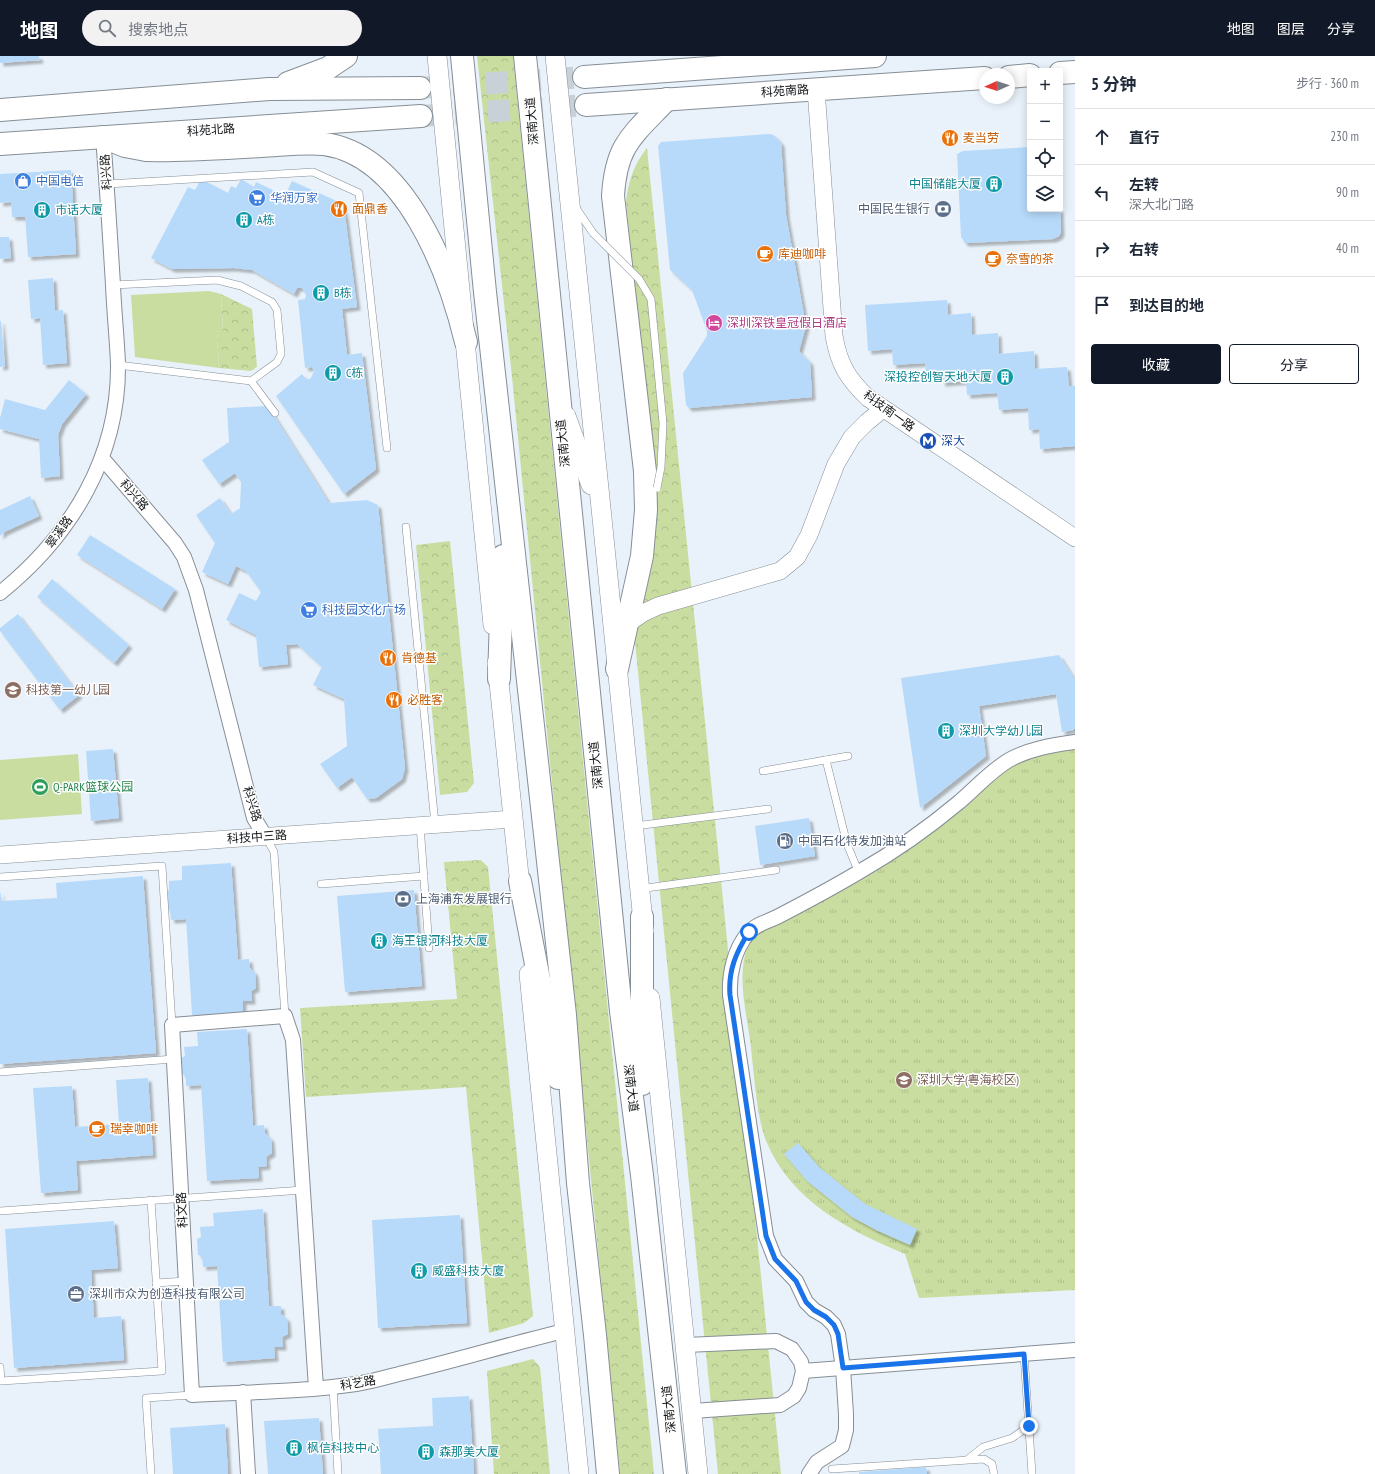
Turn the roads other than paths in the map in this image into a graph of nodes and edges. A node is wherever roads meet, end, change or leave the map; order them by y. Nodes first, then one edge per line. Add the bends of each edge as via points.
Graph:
1 (346, 56) edge
2 (437, 56) edge
3 (462, 56) edge
4 (525, 56) edge
5 (555, 56) edge
6 (875, 56) edge
7 (806, 58) edge
8 (1075, 72) edge
9 (1063, 73) edge
10 (1027, 75) edge
11 (1015, 76) edge
12 (584, 77) tunnel mouth
13 (979, 78) edge
14 (420, 88) tunnel mouth
15 (269, 89) junction
16 (816, 89) junction
17 (667, 99) junction
18 (586, 105) tunnel mouth
19 (0, 110) edge
20 (421, 116) tunnel mouth
21 (103, 137) junction
22 (0, 144) edge
23 (107, 184) junction
24 (569, 197) junction
25 (113, 285) junction
26 (466, 342) junction
27 (118, 365) junction
28 (251, 381) junction
29 (559, 398) junction
30 (883, 409) junction
31 (275, 412) dead end
32 (386, 448) dead end
33 (102, 458) junction
34 (506, 481) junction
35 (601, 511) junction
36 (406, 527) dead end
37 (1075, 538) edge
38 (642, 556) junction
39 (0, 593) edge
40 (627, 624) junction
41 (617, 669) junction
42 (499, 679) junction
43 (1075, 742) edge
44 (848, 756) dead end
45 (826, 760) junction
46 (763, 771) dead end
47 (768, 809) dead end
48 (513, 819) junction
49 (427, 825) junction
50 (633, 827) junction
51 (265, 836) junction
52 (0, 855) edge
53 (776, 870) dead end
54 (859, 873) junction
55 (424, 876) junction
56 (0, 877) edge
57 (520, 881) junction
58 (321, 884) dead end
59 (639, 889) junction
60 (642, 917) junction
61 (429, 948) dead end
62 (285, 1016) junction
63 (172, 1025) junction
64 (174, 1059) junction
65 (0, 1072) edge
66 (642, 1175) junction
67 (578, 1183) junction
68 (303, 1190) junction
69 (182, 1198) junction
70 (150, 1200) junction
71 (0, 1211) edge
72 (186, 1281) junction
73 (156, 1282) junction
74 (564, 1331) junction
75 (686, 1345) junction
76 (1075, 1350) edge
77 (1024, 1354) junction
78 (0, 1368) edge
79 (843, 1368) junction
80 (803, 1371) junction
81 (333, 1387) junction
82 (316, 1388) junction
83 (243, 1392) junction
84 (192, 1396) junction
85 (693, 1411) junction
86 (1029, 1426) junction
87 (831, 1454) junction
88 (967, 1460) junction
89 (832, 1471) edge
90 (151, 1474) edge
91 (248, 1474) edge
92 (338, 1474) edge
93 (578, 1474) edge
94 (608, 1474) edge
95 (675, 1474) edge
96 (698, 1474) edge
97 (809, 1474) edge
98 (994, 1474) edge
99 (1032, 1474) edge

1 - 15 main road via 328,68 303,79
2 - 26 main road
3 - 34 main road
4 - 29 main road, 深南大道
5 - 24 main road
6 - 7 main road
7 - 12 main road
8 - 9 main road
10 - 11 main road
13 - 16 main road, 科苑南路
14 - 15 main road
15 - 19 main road
16 - 17 main road, 科苑南路
16 - 30 street, 科技南一路 via 837,354 855,386
17 - 18 main road, 科苑南路
17 - 38 main road via 626,143 614,175 613,196 645,471 646,510
20 - 21 main road, 科苑北路
21 - 22 main road, 科苑北路
21 - 23 street, 科兴路
21 - 26 main road via 125,146 146,150 324,144 352,151 385,175 408,203 444,273 458,309
23 - 25 street, 科兴路
23 - 32 lane via 313,172 359,193
24 - 35 main road
24 - 38 lane, bridge via 593,233 639,279 651,299 663,423 661,467
25 - 27 street, 科兴路
25 - 28 lane via 218,280 241,286 272,302 277,310 281,354 277,362
26 - 42 main road
27 - 28 lane
27 - 33 street, 科兴路 via 114,411
28 - 31 lane
29 - 35 main road
29 - 66 main road, 深南大道 via 621,1011
30 - 37 street, 科技南一路
30 - 40 street via 852,437 836,464 809,535 797,557 780,571 658,606
33 - 39 street, 翠溪路 via 78,506 45,551
33 - 51 street, 科兴路 via 184,557 196,590 254,818
34 - 42 main road
34 - 67 main road via 565,1016
35 - 41 main road
36 - 49 lane
38 - 40 main road
40 - 41 main road
41 - 50 main road
42 - 48 main road
43 - 54 street via 1046,746 1009,760 925,828
44 - 45 lane
45 - 46 lane
45 - 54 lane via 847,844
47 - 50 lane
48 - 49 street, 科技中三路
48 - 57 main road
49 - 51 street, 科技中三路
49 - 55 lane
50 - 59 main road
51 - 52 street, 科技中三路
51 - 62 lane via 274,852
53 - 59 lane
54 - 79 street via 749,932 739,947 729,981 752,1150 769,1248 775,1259 796,1281 806,1302 834,1325 838,1334
55 - 58 lane
55 - 61 lane
56 - 63 lane via 162,866
57 - 67 main road
57 - 74 main road
59 - 60 main road
60 - 66 main road
60 - 75 main road
62 - 63 street
62 - 68 street via 293,1040
63 - 64 street, 科文路
64 - 65 lane
64 - 69 street, 科文路
66 - 95 main road, 深南大道
67 - 94 main road
68 - 69 lane
68 - 82 street
69 - 70 lane
69 - 72 street, 科文路
70 - 71 lane
70 - 73 lane
72 - 73 lane
72 - 84 street, 科文路
73 - 78 lane via 162,1371 1,1381
74 - 81 street, 科艺路 via 464,1359 357,1384
74 - 93 main road
75 - 80 street via 776,1341 792,1349 801,1362
75 - 85 main road
76 - 77 street
77 - 79 street
77 - 86 lane
79 - 80 street
79 - 87 street via 846,1430 842,1446
80 - 85 street via 797,1392 780,1405
81 - 82 street, 科艺路
81 - 92 lane
82 - 83 street, 科艺路
83 - 84 street, 科艺路
83 - 91 street
84 - 90 lane, 科艺路 via 146,1398
85 - 96 main road
86 - 88 lane via 1012,1438 984,1447
86 - 99 lane
87 - 89 lane
87 - 97 street via 817,1462
88 - 89 lane
88 - 98 lane via 989,1460

